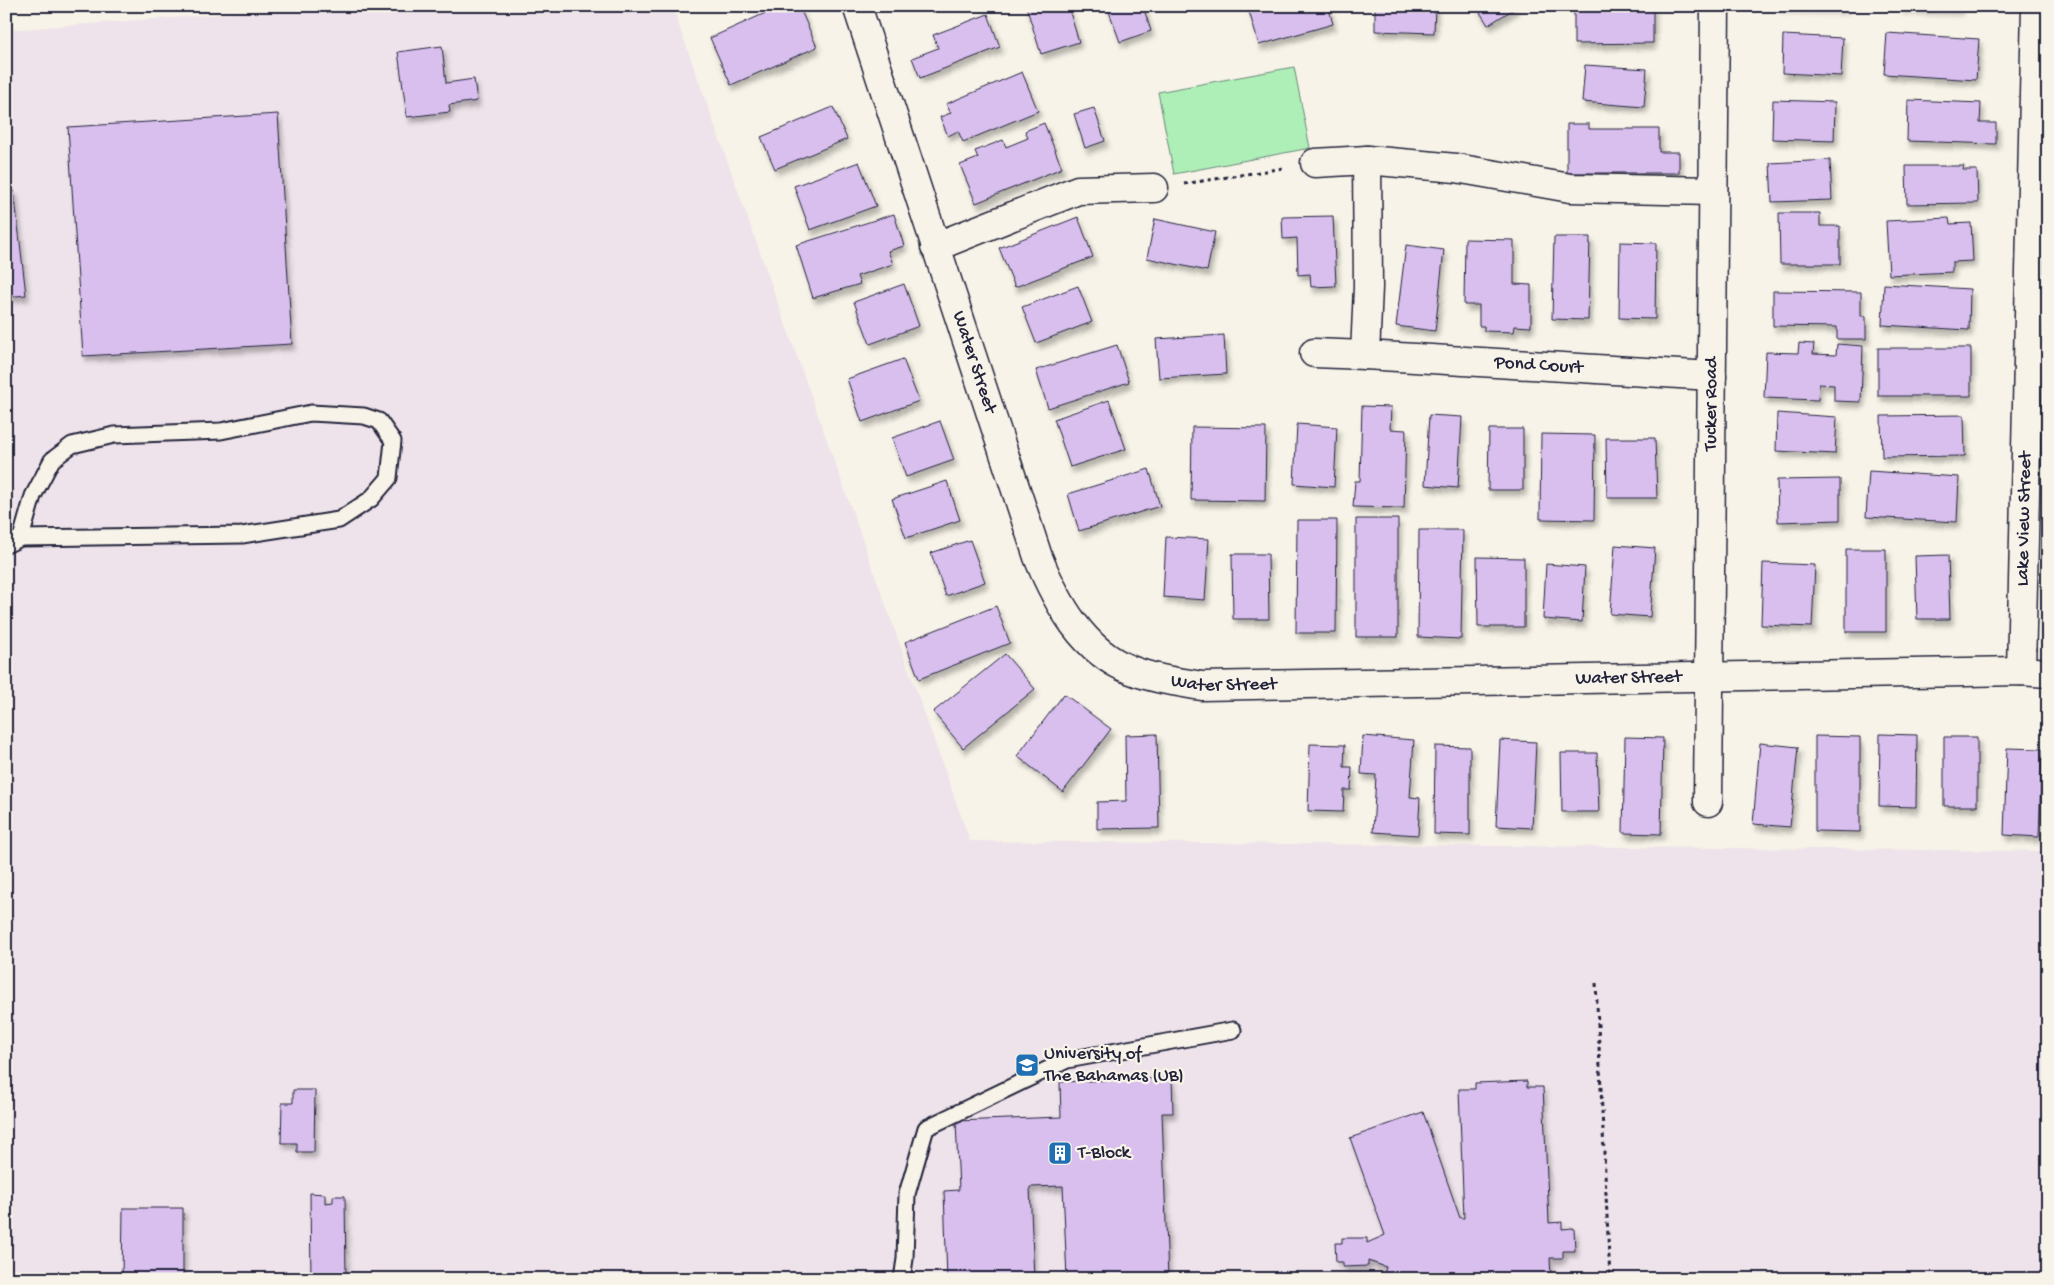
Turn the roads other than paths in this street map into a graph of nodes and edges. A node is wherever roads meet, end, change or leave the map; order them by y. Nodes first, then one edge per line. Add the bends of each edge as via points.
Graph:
1 (857, 6) edge
2 (1715, 6) edge
3 (2036, 6) edge
4 (1367, 160) junction
5 (1315, 163) road end
6 (1154, 188) road end
7 (1713, 191) junction
8 (935, 247) junction
9 (1314, 353) dead end
10 (1365, 355) junction
11 (1712, 376) junction
12 (21, 538) junction
13 (6, 544) edge
14 (2020, 671) junction
15 (2048, 673) edge
16 (1709, 678) junction
17 (1708, 802) dead end
18 (1233, 1030) dead end
19 (902, 1279) edge

1 - 8 street, Water Street
2 - 7 street, Tucker Road
3 - 14 street, Lake View Street
4 - 5 street
4 - 7 street via 1456,168 1570,188
4 - 10 street
6 - 8 street via 1078,190
7 - 11 street, Tucker Road
8 - 16 street, Water Street via 1052,591 1082,635 1129,670 1202,686
9 - 10 street, Pond Court
10 - 11 street, Pond Court
11 - 16 street, Tucker Road
12 - 12 lane via 242,535 339,520 371,499 389,478 393,441 380,422 364,416 311,412 221,431 114,435 72,445 52,460 33,496
12 - 13 lane
14 - 15 street, Water Street
14 - 16 street, Water Street
16 - 17 street, Tucker Road
18 - 19 lane via 1067,1060 926,1128 907,1194 906,1259

